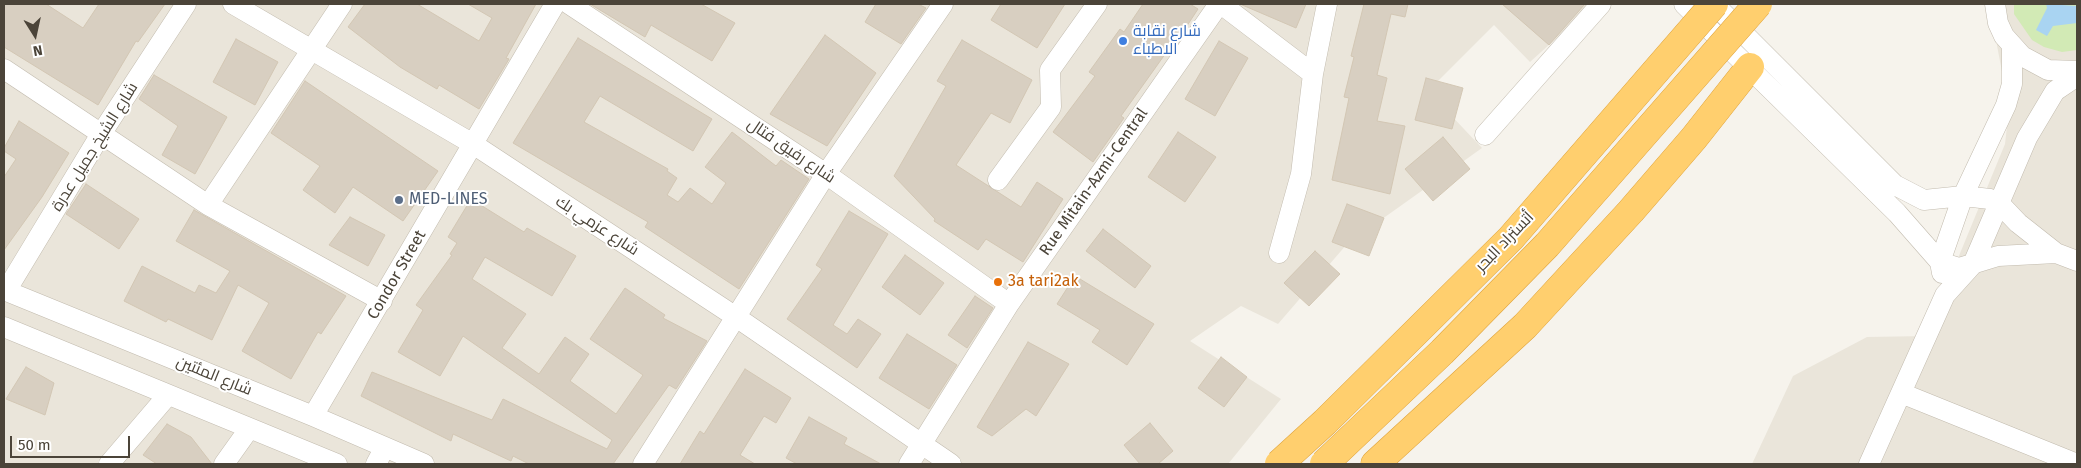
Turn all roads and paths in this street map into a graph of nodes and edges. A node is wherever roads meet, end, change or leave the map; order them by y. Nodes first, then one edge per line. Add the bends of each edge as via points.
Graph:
1 (186, 4) edge
2 (233, 4) edge
3 (342, 4) edge
4 (555, 4) edge
5 (569, 4) edge
6 (943, 4) edge
7 (1098, 4) edge
8 (1220, 4) edge
9 (1327, 4) edge
10 (1601, 4) edge
11 (1684, 4) edge
12 (1714, 4) edge
13 (1758, 4) edge
14 (1992, 6) edge
15 (2012, 47) junction
16 (311, 51) junction
17 (1750, 67) junction
18 (4, 69) edge
19 (2077, 71) edge
20 (1313, 74) junction
21 (2077, 76) edge
22 (102, 134) junction
23 (1485, 135) dead end
24 (473, 144) junction
25 (826, 174) junction
26 (998, 180) dead end
27 (1963, 196) junction
28 (1998, 202) junction
29 (208, 205) junction
30 (2056, 252) junction
31 (1279, 253) dead end
32 (2077, 261) edge
33 (1940, 262) junction
34 (1974, 264) junction
35 (5, 291) edge
36 (1946, 295) junction
37 (382, 301) junction
38 (1009, 304) junction
39 (736, 317) junction
40 (4, 327) edge
41 (1901, 394) junction
42 (168, 396) junction
43 (313, 416) junction
44 (249, 429) junction
45 (921, 443) junction
46 (381, 456) edge
47 (109, 464) edge
48 (224, 464) edge
49 (337, 464) edge
50 (424, 464) edge
51 (642, 464) edge
52 (909, 464) edge
53 (951, 464) edge
54 (1279, 464) edge
55 (1324, 464) edge
56 (1375, 464) edge
57 (1869, 464) edge
58 (2077, 464) edge

1 - 22 street, شارع الشيخ جميل عدرة
2 - 16 street, شارع عزمي بك
3 - 16 street
4 - 24 street, Condor Street
5 - 25 street, شارع رفيق فتال
6 - 25 street
7 - 26 street via 1050,70 1052,107
8 - 20 street
8 - 38 street, Rue Mitain-Azmi-Central
9 - 20 street
10 - 23 street
11 - 17 street
12 - 27 street via 1894,185 1924,200
12 - 54 highway, أتستراد البحر, bridge via 1511,238
13 - 55 highway, أتستراد البحر, bridge via 1547,245 1442,352
14 - 15 street
15 - 19 street via 2039,67 2061,72
15 - 27 street via 2012,84 2006,105
16 - 24 street, شارع عزمي بك
16 - 29 street
17 - 33 street via 1898,213
17 - 56 highway via 1644,196 1525,326
18 - 22 street
20 - 31 street via 1300,174
21 - 28 street via 2055,92 2045,106 2026,138
22 - 29 street
22 - 35 street, شارع الشيخ جميل عدرة
24 - 37 street, Condor Street
24 - 39 street, شارع عزمي بك
25 - 38 street, شارع رفيق فتال
25 - 39 street
27 - 28 street via 1985,197
27 - 33 street
28 - 30 street via 2018,223
28 - 34 street
29 - 37 street
30 - 32 street
30 - 34 street via 1998,256
33 - 34 street via 1959,268
33 - 36 street
34 - 36 street
35 - 43 street, شارع المئتين
36 - 41 street
37 - 43 street, Condor Street
38 - 45 street, Rue Mitain-Azmi-Central
39 - 45 street, شارع عزمي بك
39 - 51 street
40 - 42 street
41 - 57 street
41 - 58 street
42 - 44 street
42 - 47 street
43 - 46 street, شارع المئتين
44 - 48 street
44 - 49 street
45 - 52 street, Rue Mitain-Azmi-Central
45 - 53 street, شارع عزمي بك
46 - 50 street, شارع المئتين

